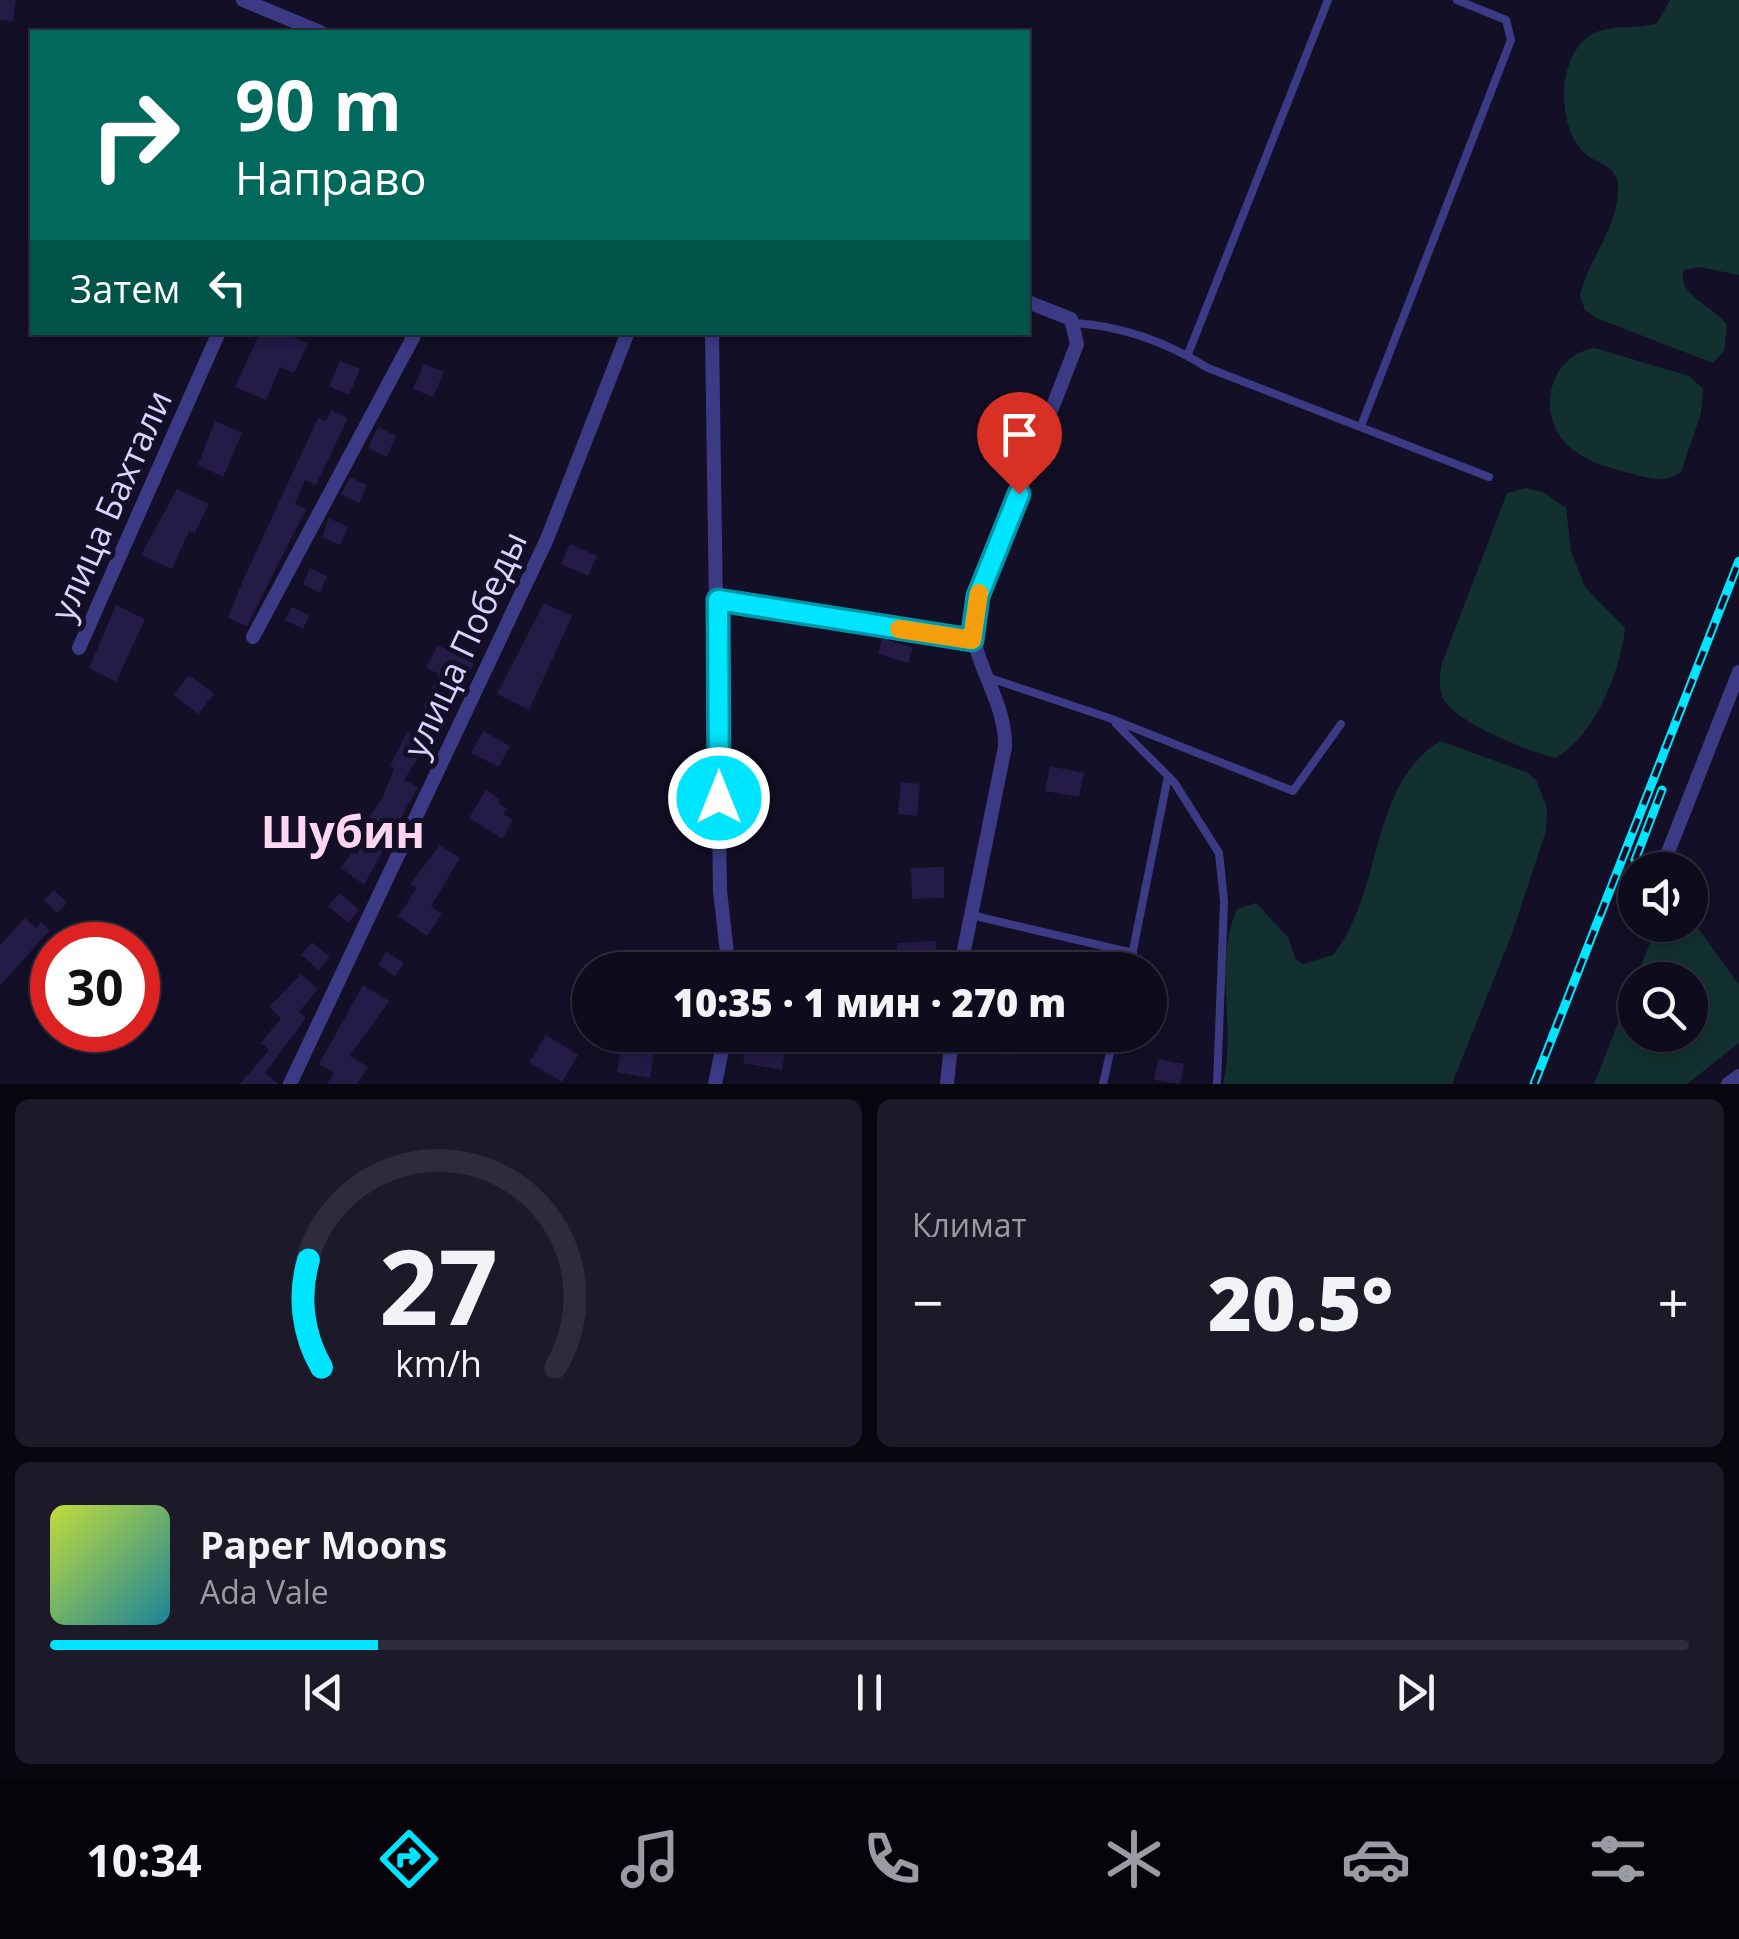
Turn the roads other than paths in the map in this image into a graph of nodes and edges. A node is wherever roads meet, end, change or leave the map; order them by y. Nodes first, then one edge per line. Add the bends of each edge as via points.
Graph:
1 (243, 0) edge
2 (1328, 0) edge
3 (1458, 0) edge
4 (315, 30) edge
5 (1030, 303) edge
6 (1075, 323) junction
7 (218, 335) edge
8 (414, 335) edge
9 (627, 335) edge
10 (712, 335) edge
11 (1188, 354) junction
12 (1362, 426) junction
13 (1489, 478) dead end
14 (718, 600) junction
15 (253, 636) dead end
16 (972, 640) junction
17 (79, 648) dead end
18 (1739, 672) edge
19 (987, 677) junction
20 (1109, 718) junction
21 (1342, 724) dead end
22 (1168, 776) junction
23 (1668, 852) edge
24 (970, 915) junction
25 (727, 952) edge
26 (963, 952) edge
27 (1128, 952) edge
28 (1132, 952) edge
29 (721, 1052) edge
30 (950, 1052) edge
31 (1110, 1052) edge
32 (1739, 1076) edge
33 (290, 1084) edge
34 (715, 1084) edge
35 (946, 1084) edge
36 (1103, 1084) edge
37 (1216, 1084) edge
38 (1728, 1084) edge

1 - 4 street
2 - 11 lane
3 - 12 lane via 1506,20 1511,40
5 - 6 street
6 - 11 lane via 1127,332
6 - 16 street via 1074,357 978,596
7 - 17 street, улица Бахтали
8 - 15 street
9 - 33 street, улица Победы via 547,539
10 - 14 street
11 - 12 lane via 1208,368
12 - 13 lane
14 - 16 lane
14 - 25 street via 720,891
16 - 19 street
18 - 23 street
19 - 20 lane
19 - 24 street via 1006,719 1006,746
20 - 21 lane via 1293,791
20 - 22 lane
22 - 28 lane
22 - 37 lane via 1220,853
24 - 26 street
24 - 27 lane
29 - 34 street
30 - 35 street
31 - 36 lane
32 - 38 street

